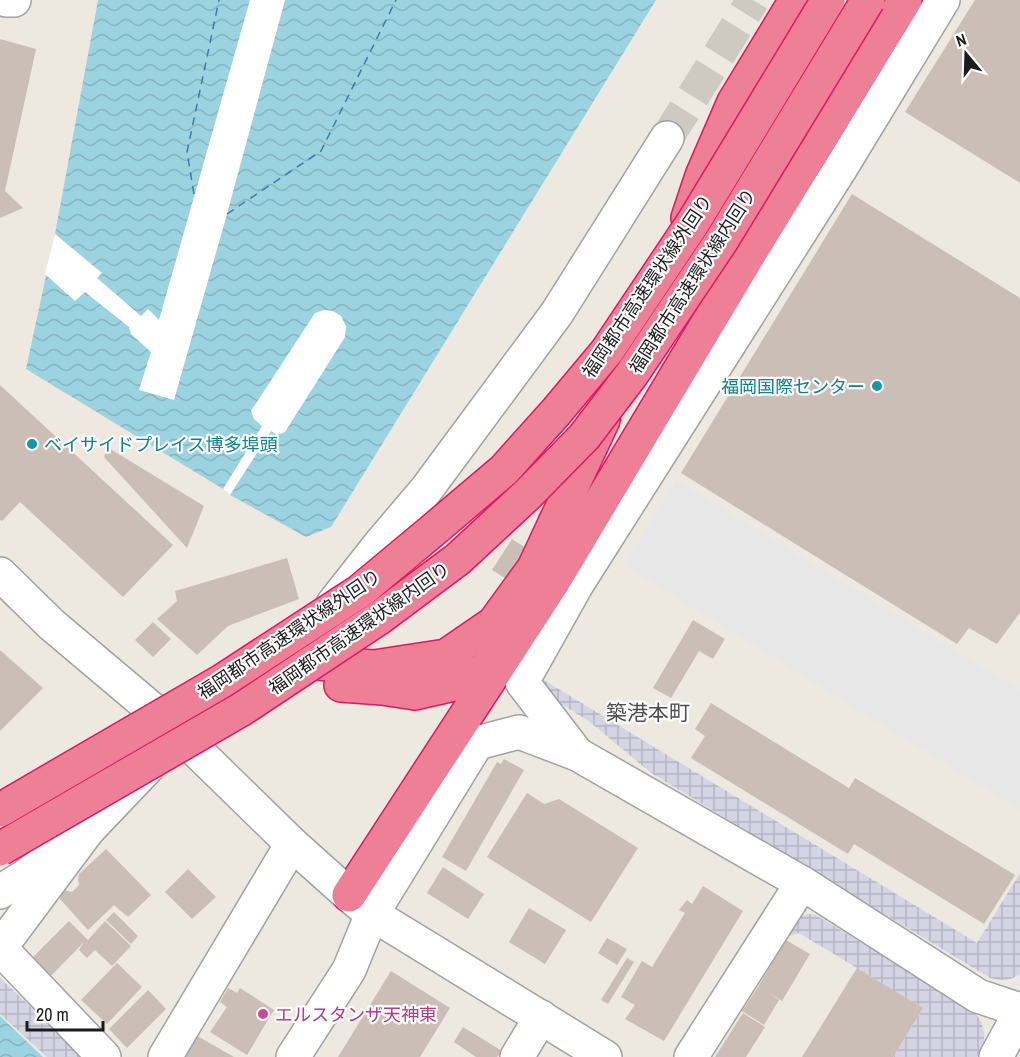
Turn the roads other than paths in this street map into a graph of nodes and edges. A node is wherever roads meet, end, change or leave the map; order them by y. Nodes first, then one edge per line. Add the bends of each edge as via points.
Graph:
1 (6, 0) edge
2 (14, 0) edge
3 (796, 0) edge
4 (828, 0) edge
5 (868, 0) edge
6 (904, 0) edge
7 (943, 0) edge
8 (667, 138) tunnel mouth
9 (0, 574) edge
10 (553, 582) junction
11 (173, 728) junction
12 (577, 754) junction
13 (0, 810) edge
14 (0, 818) edge
15 (88, 830) junction
16 (292, 844) junction
17 (0, 849) edge
18 (802, 883) junction
19 (12, 884) edge
20 (361, 905) junction
21 (0, 948) edge
22 (1020, 1011) edge
23 (541, 1017) junction
24 (104, 1057) edge
25 (165, 1057) edge
26 (292, 1057) edge
27 (517, 1057) edge
28 (605, 1057) edge
29 (691, 1057) edge
30 (996, 1057) edge

1 - 2 street
3 - 11 highway, bridge via 734,102 702,176 662,293 534,568 494,623 446,656 374,667 301,662 235,681
4 - 13 highway, 福岡都市高速環状線外回り, bridge via 694,221 607,351 504,470 360,591 222,681
5 - 17 highway, 福岡都市高速環状線内回り, bridge via 722,240 632,374 584,437 528,494 458,558 380,618 242,709
6 - 10 highway
7 - 12 street via 577,584 522,682
8 - 11 street via 557,313 426,490 335,602
9 - 11 street via 51,624
10 - 11 highway, bridge via 486,669 459,683 415,693 307,683 247,699
10 - 20 highway
11 - 14 street via 65,778
11 - 15 street
11 - 16 street
12 - 18 street
12 - 20 street via 519,732 477,743
15 - 19 street
15 - 21 street
16 - 20 street
16 - 25 street
18 - 22 street via 978,996
18 - 29 street
20 - 23 street
20 - 26 street via 349,970
21 - 24 street
22 - 30 street
23 - 27 street
23 - 28 street

